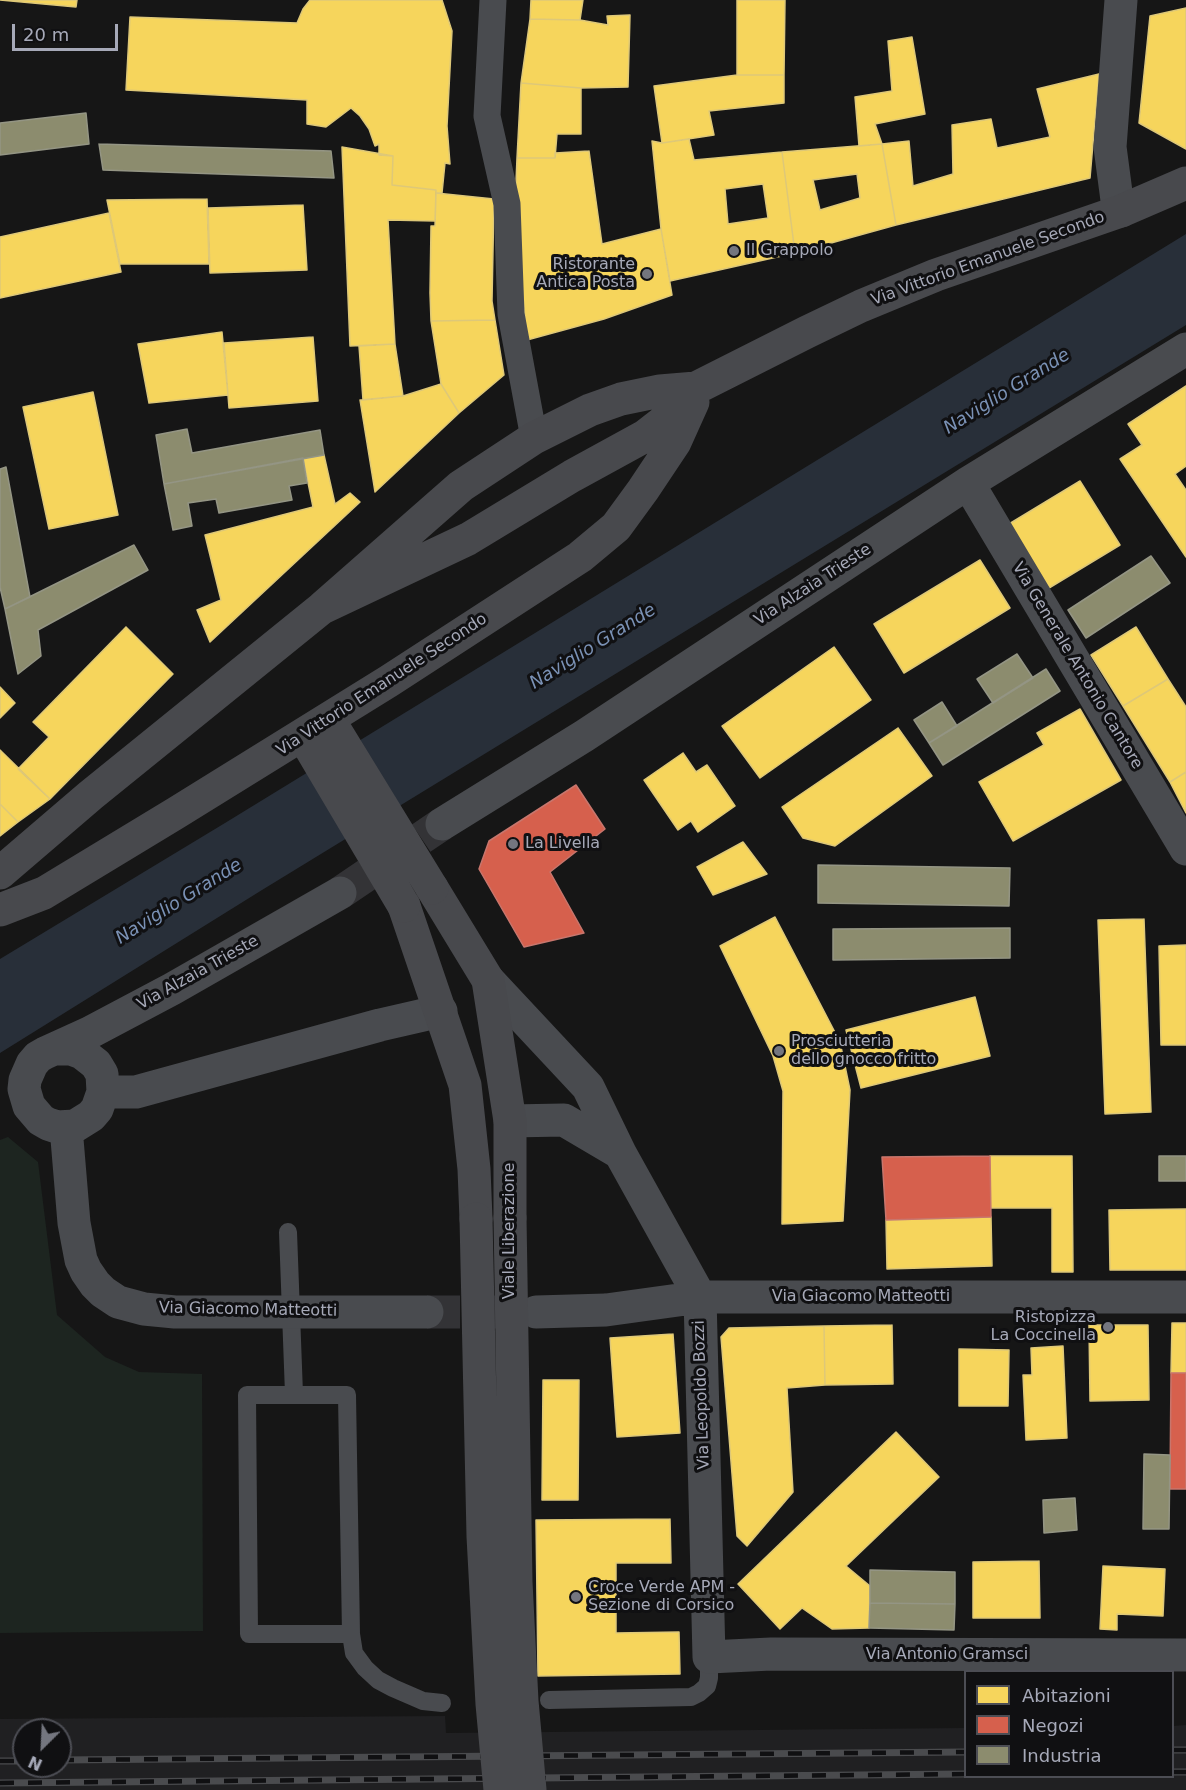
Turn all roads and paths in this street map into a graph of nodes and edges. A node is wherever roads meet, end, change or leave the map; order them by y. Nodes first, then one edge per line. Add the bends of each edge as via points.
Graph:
1 (493, 0) edge
2 (1121, 0) edge
3 (1186, 183) edge
4 (1121, 211) junction
5 (1186, 349) edge
6 (696, 388) junction
7 (534, 438) junction
8 (968, 483) junction
9 (322, 608) junction
10 (320, 734) junction
11 (442, 824) tunnel mouth
12 (1186, 849) edge
13 (0, 873) edge
14 (340, 892) tunnel mouth
15 (0, 910) edge
16 (488, 980) junction
17 (441, 1011) junction
18 (54, 1049) junction
19 (103, 1092) junction
20 (13, 1100) edge
21 (510, 1120) junction
22 (66, 1127) junction
23 (620, 1153) junction
24 (288, 1232) dead end
25 (699, 1297) junction
26 (1186, 1297) edge
27 (289, 1311) junction
28 (427, 1312) tunnel mouth
29 (536, 1312) tunnel mouth
30 (294, 1394) junction
31 (351, 1634) junction
32 (1186, 1655) edge
33 (709, 1657) junction
34 (549, 1700) dead end
35 (442, 1703) dead end
36 (500, 1790) edge
37 (530, 1790) edge

1 - 7 street via 487,116 507,204 512,314
2 - 4 street via 1110,147
3 - 4 main road, Via Vittorio Emanuele Secondo
4 - 6 main road, Via Vittorio Emanuele Secondo via 893,292
5 - 8 street, Via Alzaia Trieste
6 - 7 main road, Via Vittorio Emanuele Secondo via 621,399
6 - 9 main road, Via Vittorio Emanuele Secondo via 672,415 645,436 468,539
6 - 10 main road, Via Vittorio Emanuele Secondo via 675,442 616,527 580,557
7 - 9 main road, Via Vittorio Emanuele Secondo via 460,486
8 - 11 street, Via Alzaia Trieste via 584,736
8 - 12 street, Via Generale Antonio Cantore
9 - 13 main road, Via Vittorio Emanuele Secondo
10 - 15 main road, Via Vittorio Emanuele Secondo via 44,893
10 - 16 main road, Viale Liberazione, bridge via 432,888
10 - 17 main road, Viale Liberazione, bridge via 404,906
14 - 18 street, Via Alzaia Trieste via 172,989
16 - 21 main road, Viale Liberazione
16 - 23 street, Via Leopoldo Bozzi via 588,1087
17 - 19 street via 136,1092
17 - 36 main road, Viale Liberazione, bridge via 465,1085 474,1169 483,1536
18 - 19 street via 71,1049 87,1055 102,1074
18 - 20 street, Via Alzaia Trieste via 32,1064
19 - 22 street via 92,1116
20 - 22 street, Via Alzaia Trieste via 29,1106 41,1119
21 - 23 street via 564,1120
21 - 37 main road, Viale Liberazione, bridge via 516,1582
22 - 27 street, Via Giacomo Matteotti via 76,1241 86,1271 103,1292 118,1302 144,1309
23 - 25 street, Via Leopoldo Bozzi
24 - 27 lane
25 - 26 street, Via Giacomo Matteotti
25 - 29 street, Via Giacomo Matteotti via 606,1310
25 - 33 street, Via Leopoldo Bozzi
27 - 28 street, Via Giacomo Matteotti
27 - 30 lane
30 - 31 lane via 347,1395
30 - 31 lane via 247,1395 249,1634
31 - 35 lane via 354,1653 378,1680 417,1699
32 - 33 street, Via Antonio Gramsci
33 - 34 lane via 707,1686 690,1697

